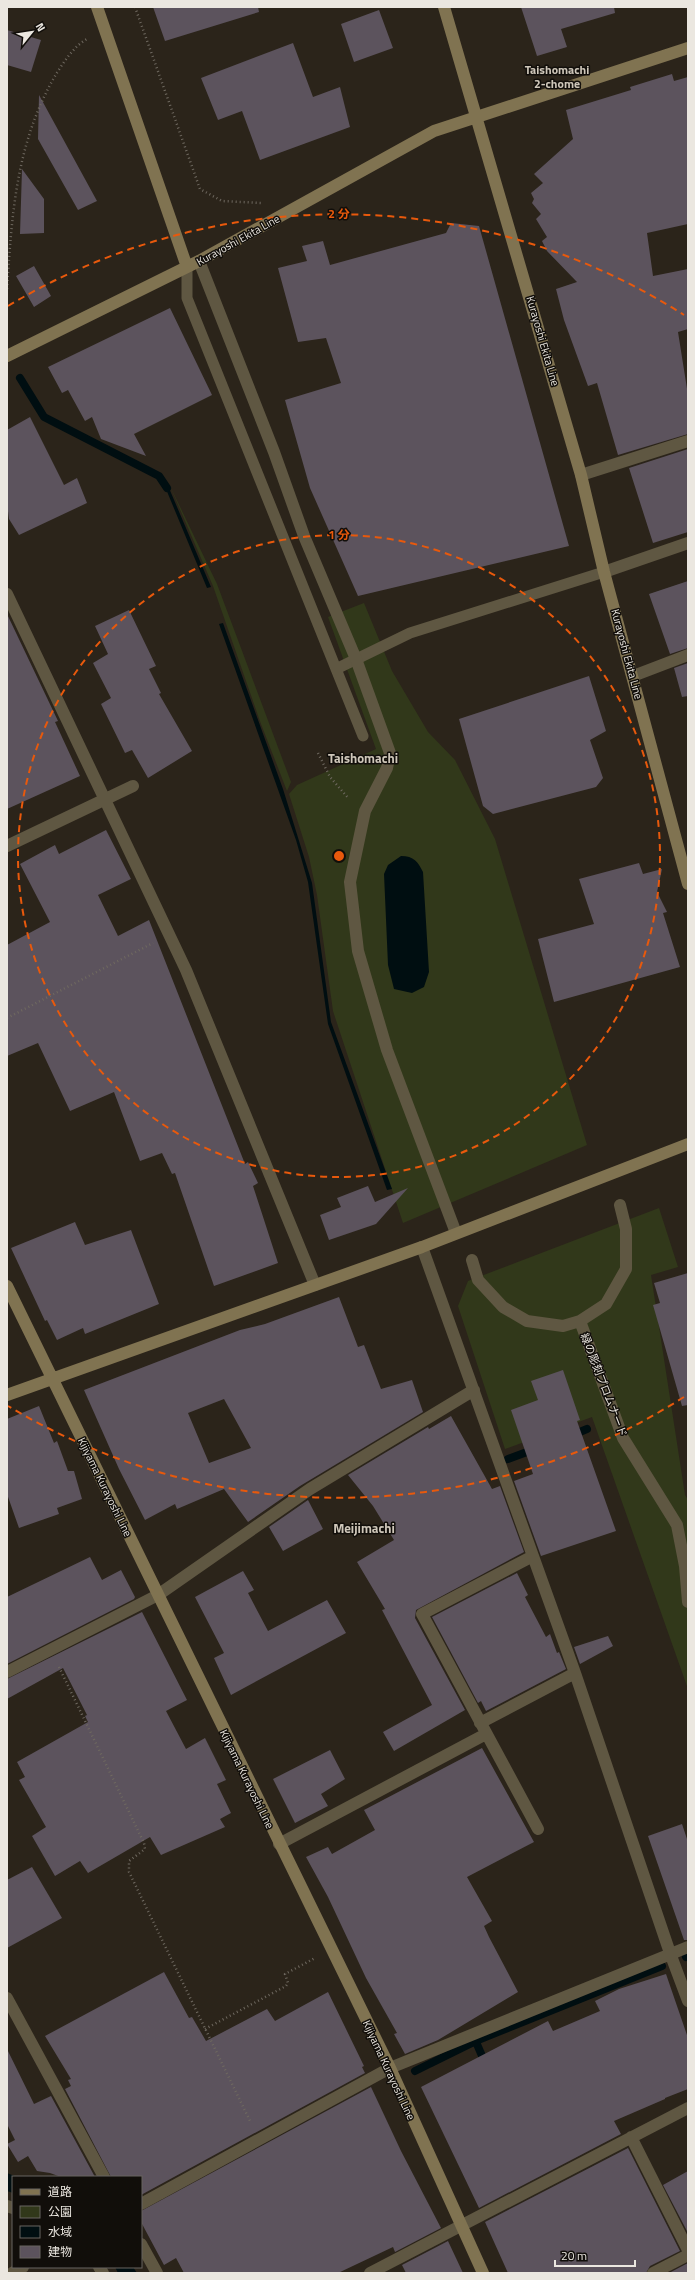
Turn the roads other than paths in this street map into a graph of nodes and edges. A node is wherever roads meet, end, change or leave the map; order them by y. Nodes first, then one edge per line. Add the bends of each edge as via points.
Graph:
1 (97, 7) edge
2 (444, 7) edge
3 (688, 48) edge
4 (478, 117) junction
5 (199, 261) junction
6 (188, 267) junction
7 (7, 356) edge
8 (688, 442) edge
9 (581, 475) junction
10 (688, 543) edge
11 (604, 572) junction
12 (7, 594) edge
13 (688, 655) edge
14 (356, 659) junction
15 (336, 670) junction
16 (633, 676) junction
17 (363, 736) dead end
18 (133, 786) dead end
19 (106, 800) junction
20 (7, 846) edge
21 (688, 884) edge
22 (688, 1144) edge
23 (620, 1205) dead end
24 (456, 1233) junction
25 (422, 1247) junction
26 (472, 1260) dead end
27 (315, 1285) junction
28 (7, 1286) edge
29 (580, 1321) junction
30 (52, 1379) junction
31 (474, 1390) junction
32 (7, 1395) edge
33 (533, 1556) junction
34 (158, 1595) junction
35 (688, 1602) edge
36 (7, 1672) edge
37 (575, 1673) junction
38 (483, 1729) junction
39 (538, 1829) dead end
40 (279, 1844) junction
41 (688, 1947) edge
42 (670, 1953) junction
43 (7, 1998) edge
44 (688, 2001) edge
45 (390, 2068) junction
46 (688, 2108) edge
47 (631, 2136) junction
48 (103, 2176) edge
49 (142, 2203) edge
50 (462, 2225) junction
51 (142, 2246) edge
52 (688, 2250) edge
53 (688, 2255) edge
54 (21, 2268) edge
55 (12, 2273) edge
56 (157, 2273) edge
57 (370, 2273) edge
58 (484, 2273) edge
59 (653, 2273) edge

1 - 6 main road
2 - 4 main road
3 - 4 main road
4 - 5 main road, Kurayoshi Ekita Line via 434,131
4 - 9 main road, Kurayoshi Ekita Line
5 - 6 main road, Kurayoshi Ekita Line
5 - 14 street via 304,536
6 - 7 main road, Kurayoshi Ekita Line
6 - 15 lane via 188,298
8 - 9 street
9 - 11 main road, Kurayoshi Ekita Line
10 - 11 street
11 - 14 lane via 410,633
11 - 16 main road, Kurayoshi Ekita Line
12 - 19 street
13 - 16 street
14 - 15 lane
14 - 24 street via 390,753 387,768 365,811 350,882 358,951 387,1050
15 - 17 lane
16 - 21 main road, Kurayoshi Ekita Line
18 - 19 street
19 - 20 street
19 - 27 street via 186,970
22 - 24 main road
23 - 29 street via 626,1229 626,1269 606,1304
24 - 25 main road
25 - 27 main road
25 - 31 street
26 - 29 street via 478,1280 503,1307 527,1321 563,1326
27 - 30 main road
28 - 30 main road, Kijiyama Kurayoshi Line
29 - 35 street, 緑の彫刻プロムナード via 623,1438 678,1525
30 - 32 main road
30 - 34 main road, Kijiyama Kurayoshi Line
31 - 33 street
31 - 34 street via 310,1488
33 - 37 street
33 - 38 street via 422,1614
34 - 36 street
34 - 40 main road, Kijiyama Kurayoshi Line
37 - 38 street
37 - 42 street
38 - 39 street
38 - 40 street
40 - 45 main road, Kijiyama Kurayoshi Line
41 - 42 street
42 - 44 street
42 - 45 street
43 - 48 street
45 - 49 street
45 - 50 main road, Kijiyama Kurayoshi Line
46 - 47 street
47 - 50 street
47 - 52 street
50 - 57 street
50 - 58 main road, Kijiyama Kurayoshi Line
51 - 56 street
53 - 59 street
54 - 55 street

